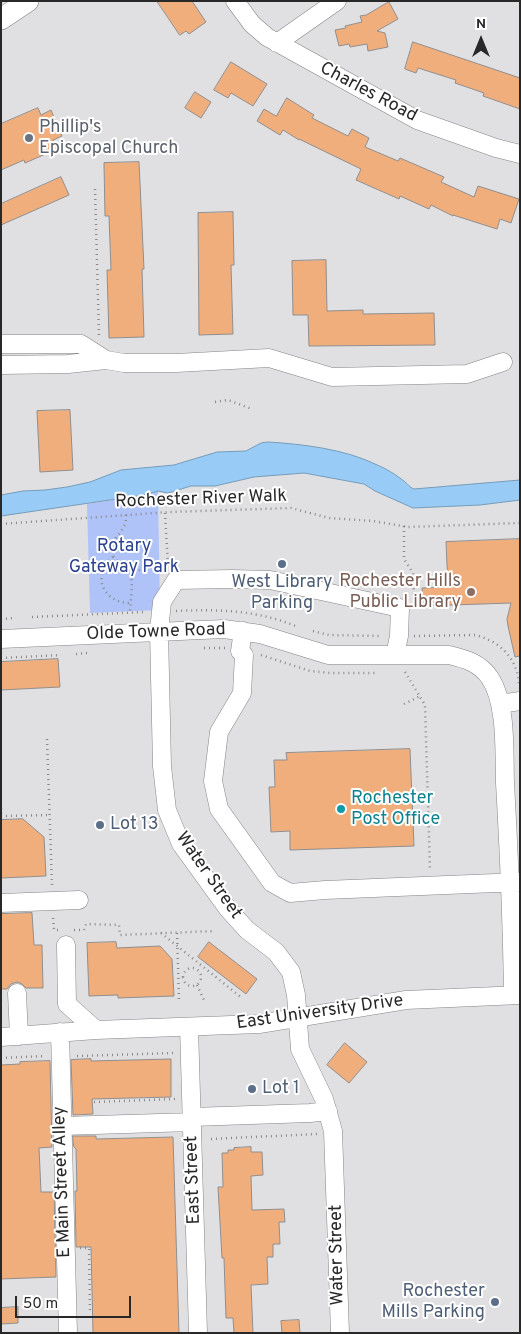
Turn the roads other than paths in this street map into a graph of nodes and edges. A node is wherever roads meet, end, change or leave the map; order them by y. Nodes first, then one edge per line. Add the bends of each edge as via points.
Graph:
1 (28, 1) edge
2 (235, 1) edge
3 (337, 1) edge
4 (1, 19) edge
5 (278, 43) junction
6 (520, 154) edge
7 (1, 344) edge
8 (103, 352) junction
9 (503, 362) dead end
10 (1, 365) edge
11 (159, 631) junction
12 (242, 631) junction
13 (1, 639) edge
14 (395, 655) junction
15 (519, 696) edge
16 (500, 704) junction
17 (515, 882) edge
18 (79, 900) dead end
19 (1, 903) edge
20 (65, 935) road end
21 (17, 993) dead end
22 (516, 995) edge
23 (297, 1018) junction
24 (189, 1027) junction
25 (96, 1030) junction
26 (60, 1032) junction
27 (10, 1036) edge
28 (328, 1111) junction
29 (192, 1120) junction
30 (62, 1126) junction
31 (68, 1333) edge
32 (198, 1333) edge
33 (340, 1333) edge

1 - 4 main road
2 - 5 street, Charles Road via 252,24
3 - 5 street
5 - 6 street, Charles Road via 417,120
7 - 8 street via 81,344
8 - 9 street via 124,363 269,358 332,377 467,374
8 - 10 street via 68,364
11 - 12 street, Olde Towne Road via 205,628
11 - 13 street, Olde Towne Road
11 - 14 street, Water Street via 162,602 176,580 270,580 400,608 400,636
11 - 23 street, Water Street via 163,781 173,827 181,844 228,909 276,952 291,972
12 - 14 street, Olde Towne Road via 328,655
12 - 17 street via 242,693 219,732 214,781 219,809 272,884 290,893
14 - 16 street, Olde Towne Road via 449,655 468,659 491,679
15 - 16 street
16 - 17 street, Olde Towne Road
17 - 22 street, Olde Towne Road
18 - 19 street
20 - 25 street via 67,1004
21 - 27 street
22 - 23 street, East University Drive via 406,1000
23 - 24 street, East University Drive via 259,1024
23 - 28 street, Water Street via 300,1049
24 - 25 street, East University Drive
24 - 29 street, East Street
25 - 26 street, East University Drive
26 - 27 street, East University Drive
26 - 30 street, E Main Street Alley
28 - 29 street
28 - 33 street, Water Street via 334,1131
29 - 30 street
29 - 32 street, East Street
30 - 31 street, E Main Street Alley

